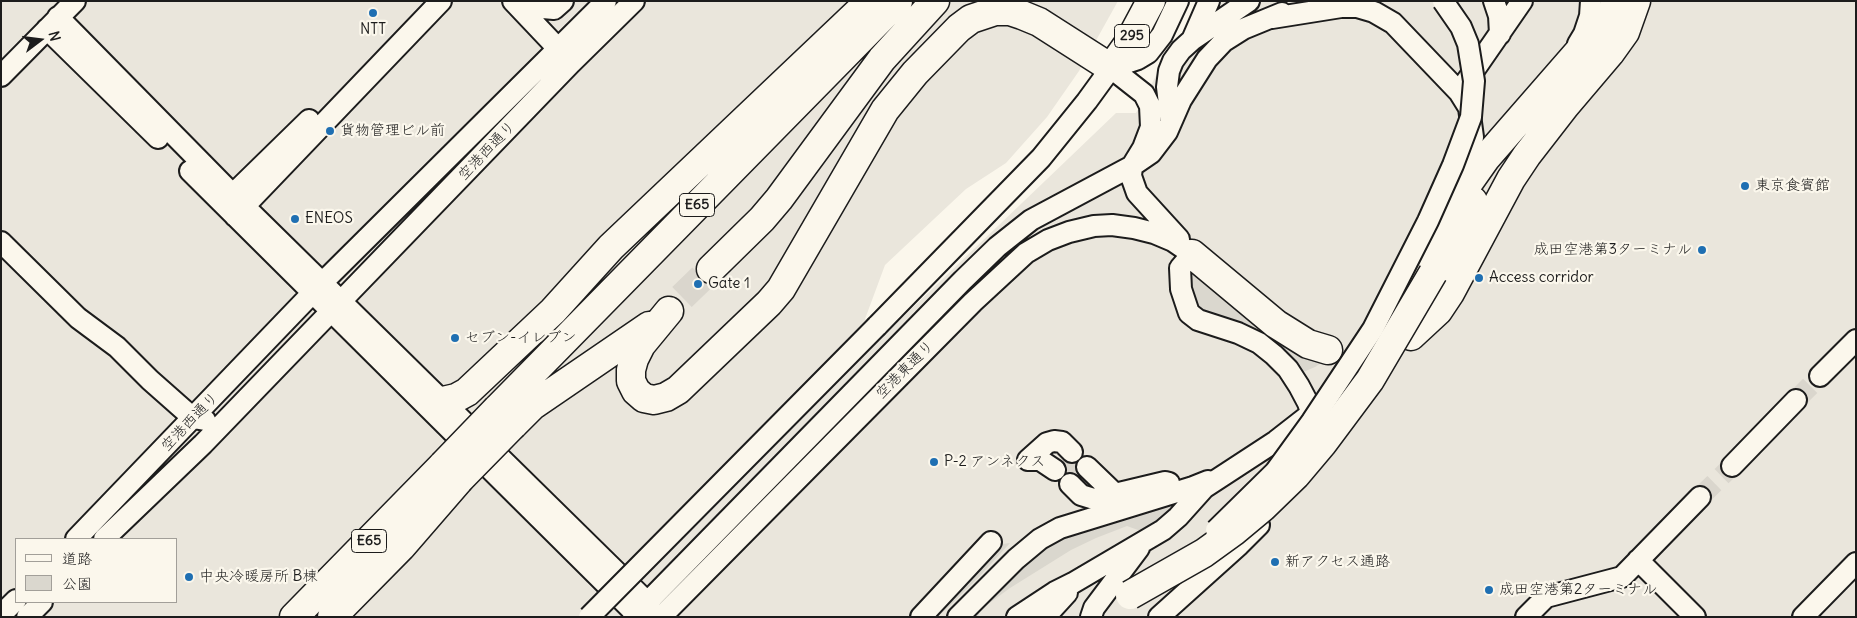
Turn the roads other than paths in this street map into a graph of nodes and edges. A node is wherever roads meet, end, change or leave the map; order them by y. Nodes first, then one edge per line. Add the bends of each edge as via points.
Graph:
1 (75, 1) edge
2 (425, 1) edge
3 (442, 1) edge
4 (513, 1) edge
5 (536, 1) edge
6 (562, 1) edge
7 (606, 1) edge
8 (634, 1) edge
9 (870, 1) edge
10 (898, 1) edge
11 (935, 1) edge
12 (1142, 1) edge
13 (1151, 1) edge
14 (1178, 1) edge
15 (1209, 1) edge
16 (1249, 1) edge
17 (1306, 1) edge
18 (1443, 1) edge
19 (1494, 1) edge
20 (1522, 1) edge
21 (1636, 1) edge
22 (1606, 7) edge
23 (1272, 18) junction
24 (52, 23) junction
25 (1500, 34) junction
26 (1192, 40) junction
27 (565, 56) junction
28 (1111, 68) junction
29 (1, 76) edge
30 (1459, 92) junction
31 (1565, 106) junction
32 (1517, 121) junction
33 (1172, 122) junction
34 (1132, 166) junction
35 (233, 205) junction
36 (1443, 219) junction
37 (1, 242) edge
38 (1192, 254) junction
39 (711, 269) tunnel mouth
40 (317, 288) junction
41 (335, 306) junction
42 (1411, 336) dead end
43 (1856, 340) edge
44 (1328, 350) dead end
45 (1820, 376) tunnel mouth
46 (1796, 400) tunnel mouth
47 (443, 401) junction
48 (228, 417) junction
49 (505, 417) junction
50 (192, 418) junction
51 (1034, 455) dead end
52 (1063, 461) tunnel mouth
53 (1732, 466) tunnel mouth
54 (451, 473) junction
55 (1226, 473) junction
56 (1078, 475) tunnel mouth
57 (1193, 487) junction
58 (1700, 498) tunnel mouth
59 (77, 538) edge
60 (105, 538) edge
61 (991, 542) dead end
62 (1142, 542) junction
63 (401, 547) junction
64 (1638, 560) junction
65 (1856, 563) edge
66 (1073, 583) junction
67 (1130, 595) junction
68 (15, 601) edge
69 (41, 603) edge
70 (646, 614) edge
71 (1, 615) edge
72 (27, 617) edge
73 (294, 617) edge
74 (332, 617) edge
75 (356, 617) edge
76 (589, 617) edge
77 (921, 617) edge
78 (958, 617) edge
79 (1017, 617) edge
80 (1045, 617) edge
81 (1093, 617) edge
82 (1159, 617) edge
83 (1526, 617) edge
84 (1695, 617) edge
85 (1803, 617) edge

1 - 24 street
2 - 35 street via 314,114
3 - 35 street
4 - 27 street
5 - 6 street via 543,8 554,9
7 - 27 street, 空港西通り
8 - 27 street, 空港西通り
9 - 47 highway via 611,247 553,311 466,392
10 - 49 highway, E65
11 - 39 highway via 882,59 779,199
12 - 28 highway, 295
13 - 28 highway, 295
14 - 28 street via 1162,35 1148,53
15 - 26 street
16 - 26 street
17 - 23 street
18 - 67 street, bridge via 1468,44 1474,81 1471,117 1428,221 1373,329 1275,472 1216,530
19 - 25 street
20 - 25 street
21 - 31 highway via 1624,32 1610,53
22 - 31 highway
22 - 32 highway via 1558,75
23 - 30 street via 1342,8 1374,12 1392,23
23 - 33 street, 空港東通り via 1243,29 1206,60 1181,100
24 - 29 street
24 - 35 street
25 - 30 street
26 - 33 street via 1172,62 1169,71 1167,87
27 - 40 street, 空港西通り
27 - 41 street, 空港西通り
28 - 34 street via 1144,94 1150,106 1151,127
28 - 49 highway, E65 via 1039,22 1022,15 995,10 971,19 915,73 885,110 781,290 678,390 654,400 644,398 631,382 634,359 641,346 676,304 651,325 532,406
28 - 76 street, bridge via 1041,158
30 - 36 street via 1469,108 1473,137 1470,161
31 - 42 highway via 1511,179 1450,294 1426,324
32 - 36 highway
32 - 67 highway, bridge via 1370,380 1328,436 1296,475 1233,532 1204,553
33 - 34 street, 空港東通り via 1151,153
34 - 38 street via 1131,176 1137,194
34 - 70 street, 空港東通り via 1031,220 997,247
35 - 40 street
36 - 55 street via 1392,321 1344,388 1276,441
37 - 50 street via 78,318 118,346
38 - 44 highway via 1293,336
38 - 70 street, 空港東通り via 1154,232 1112,225 1069,232 1026,253
38 - 82 street via 1180,268 1181,289 1189,313 1198,320 1259,343 1288,369 1308,403 1318,433 1319,451 1311,471 1239,545
40 - 41 street
40 - 50 street, 空港西通り
41 - 47 street
41 - 48 street, 空港西通り
41 - 70 street
43 - 45 street
46 - 53 street
47 - 70 street
48 - 50 street via 214,420
48 - 60 street, 空港西通り
49 - 54 highway, E65, bridge
50 - 59 street, 空港西通り
51 - 52 street via 1040,460
54 - 63 highway, E65
54 - 73 highway, E65
55 - 57 street
55 - 62 street via 1204,488 1163,530
56 - 57 street via 1108,496 1165,482
57 - 78 street via 1060,528 1040,539
58 - 64 street
61 - 77 street
62 - 66 street
62 - 81 street via 1094,608
63 - 74 highway, E65
63 - 75 highway
64 - 83 street via 1622,577 1546,597
64 - 84 street
65 - 85 street
66 - 79 street
66 - 80 street
67 - 81 street
68 - 71 street
69 - 72 street

